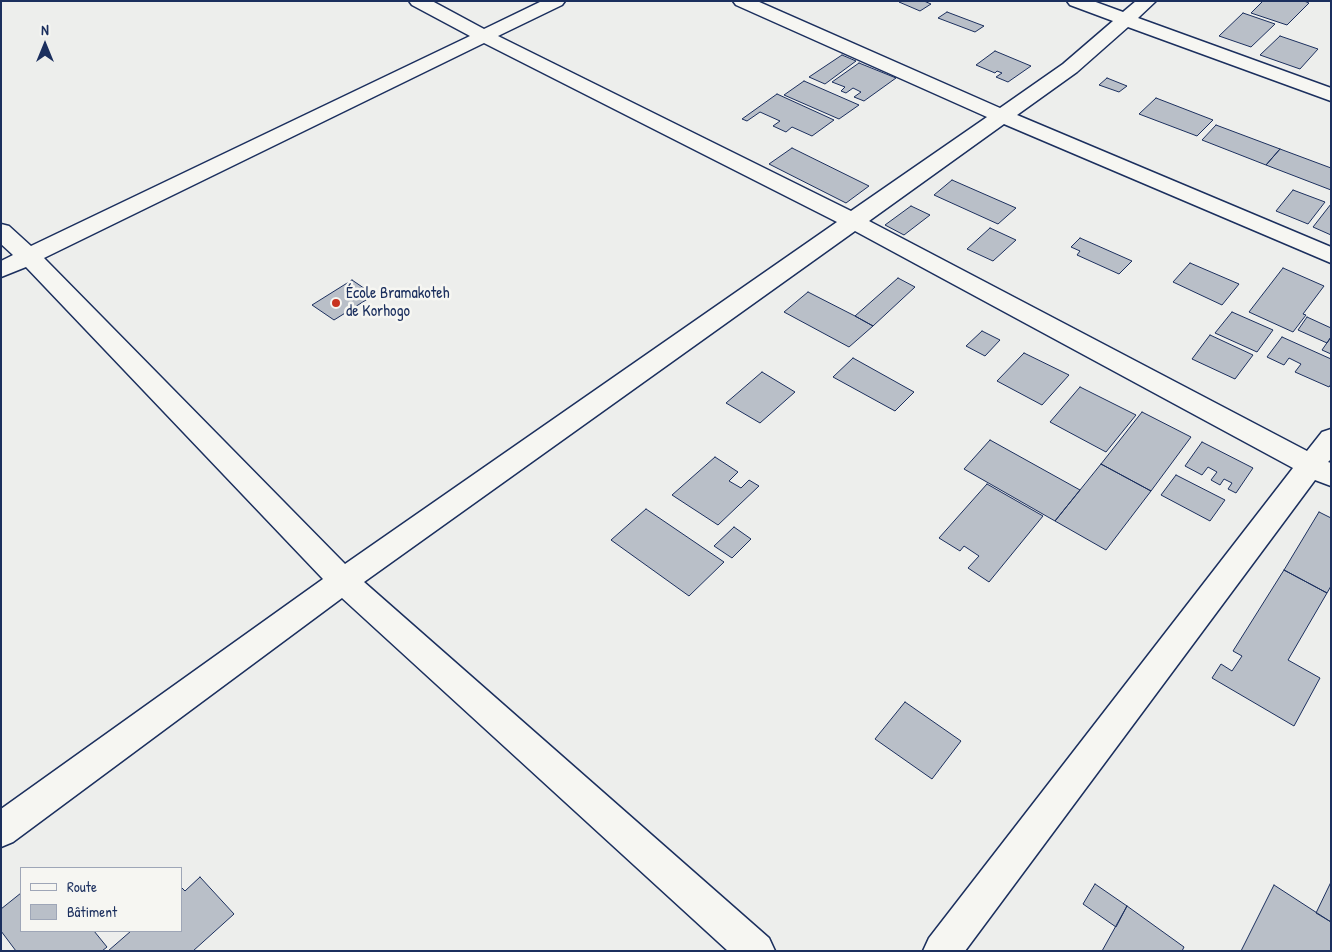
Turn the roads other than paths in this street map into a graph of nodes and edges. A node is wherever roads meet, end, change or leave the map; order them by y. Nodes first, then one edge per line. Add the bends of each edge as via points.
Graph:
1 (418, 1) edge
2 (556, 1) edge
3 (742, 1) edge
4 (1076, 1) edge
5 (1147, 1) edge
6 (1127, 20) junction
7 (484, 36) junction
8 (1331, 95) edge
9 (1002, 116) junction
10 (853, 221) junction
11 (1, 231) edge
12 (1331, 256) edge
13 (29, 257) junction
14 (1, 270) edge
15 (1331, 439) edge
16 (1321, 471) edge
17 (343, 581) junction
18 (1, 830) edge
19 (756, 951) edge
20 (942, 951) edge

1 - 7 street
2 - 7 street
3 - 9 street
4 - 6 street
5 - 6 street
6 - 8 street
6 - 9 street via 1070,68
7 - 10 street
7 - 13 street
9 - 10 street
9 - 12 street
10 - 16 street
10 - 17 street
11 - 13 street
13 - 14 street
13 - 17 street
15 - 16 street
16 - 20 street
17 - 18 street
17 - 19 street

